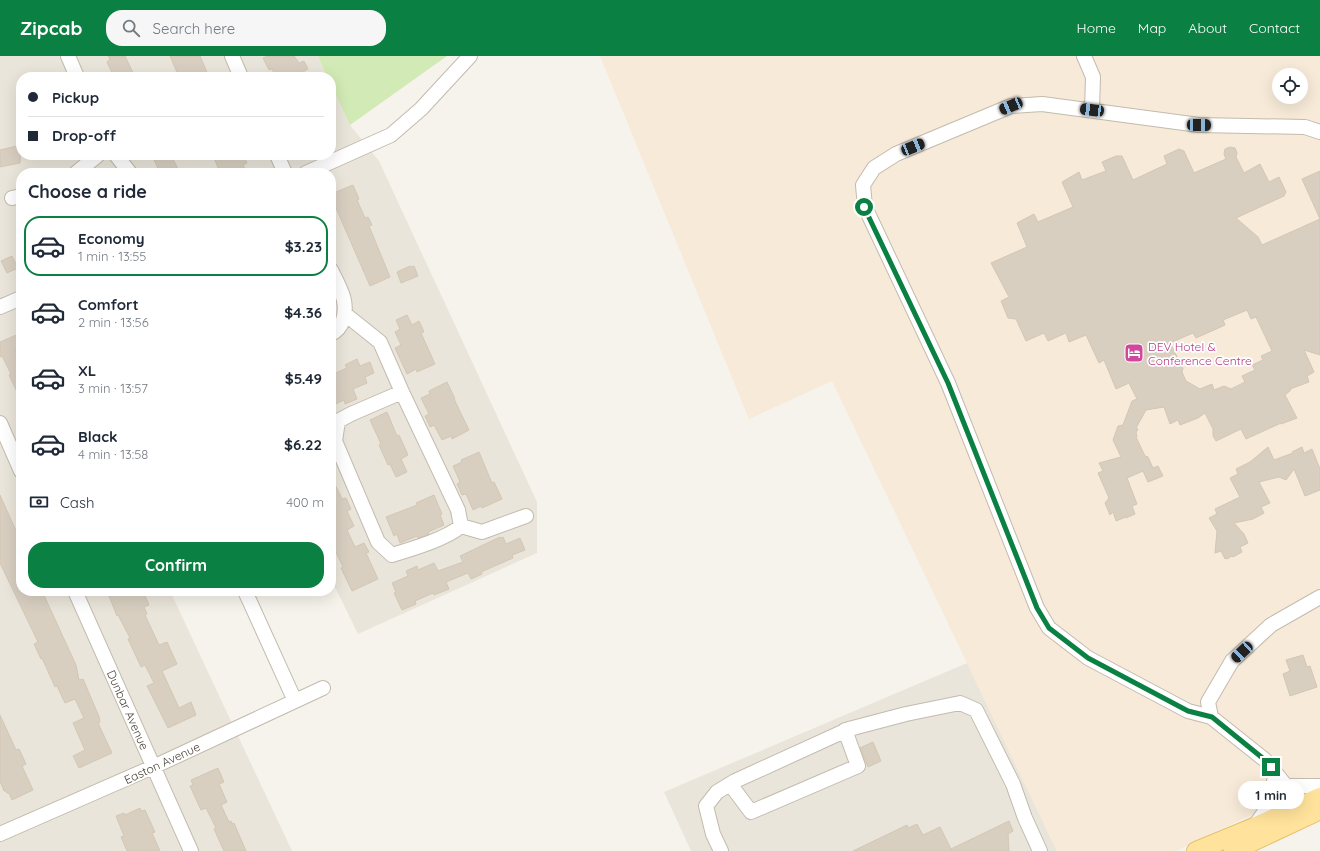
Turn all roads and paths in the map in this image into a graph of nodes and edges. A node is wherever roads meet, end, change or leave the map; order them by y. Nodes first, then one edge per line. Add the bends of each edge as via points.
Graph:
1 (68, 56) edge
2 (232, 56) edge
3 (470, 56) edge
4 (1084, 56) edge
5 (75, 72) edge
6 (239, 72) edge
7 (1092, 110) junction
8 (1320, 132) edge
9 (92, 160) edge
10 (120, 160) edge
11 (335, 160) edge
12 (336, 160) edge
13 (82, 168) edge
14 (126, 168) edge
15 (317, 168) edge
16 (336, 281) edge
17 (16, 300) edge
18 (0, 307) edge
19 (345, 314) junction
20 (336, 331) edge
21 (402, 392) junction
22 (0, 423) edge
23 (336, 434) edge
24 (336, 443) edge
25 (16, 460) edge
26 (526, 516) dead end
27 (461, 526) junction
28 (76, 596) edge
29 (247, 596) edge
30 (1320, 597) edge
31 (323, 688) dead end
32 (295, 701) junction
33 (1212, 717) junction
34 (845, 730) junction
35 (153, 768) junction
36 (1276, 774) junction
37 (730, 784) junction
38 (1286, 786) junction
39 (1320, 786) edge
40 (1320, 797) edge
41 (1320, 810) edge
42 (1298, 814) junction
43 (1254, 827) junction
44 (0, 834) edge
45 (191, 851) edge
46 (721, 851) edge
47 (1040, 851) edge
48 (1196, 851) edge
49 (1233, 851) edge

1 - 5 street
2 - 6 street
3 - 12 street via 421,110 391,135
4 - 7 street via 1093,77
7 - 8 street via 1199,125 1305,127
7 - 33 street via 1042,104 1011,106 896,154 874,168 863,185 864,207 948,383 1037,608 1049,628 1088,658 1188,711
9 - 13 street
10 - 14 street
11 - 15 street
16 - 19 street via 346,304
17 - 18 street
19 - 20 street via 342,324
19 - 21 street via 380,342
21 - 23 street via 338,421
21 - 27 street via 458,510
22 - 25 street
24 - 27 street via 378,542 392,555 454,532
26 - 27 street via 482,532
28 - 35 street, Dunbar Avenue
29 - 32 street
30 - 33 street via 1271,625 1232,661 1208,702
31 - 32 street, Easton Avenue
32 - 35 street, Easton Avenue
33 - 36 street via 1265,760
34 - 37 street
34 - 37 street via 858,766 750,812
34 - 47 street via 960,703 976,710 1012,784
35 - 44 street, Easton Avenue
35 - 45 street, Dunbar Avenue
36 - 38 street
36 - 43 street via 1270,804
37 - 46 street via 717,792 706,806 713,834
38 - 39 street
38 - 42 street
40 - 42 main road
41 - 42 main road
42 - 43 main road
42 - 49 main road
43 - 48 main road

